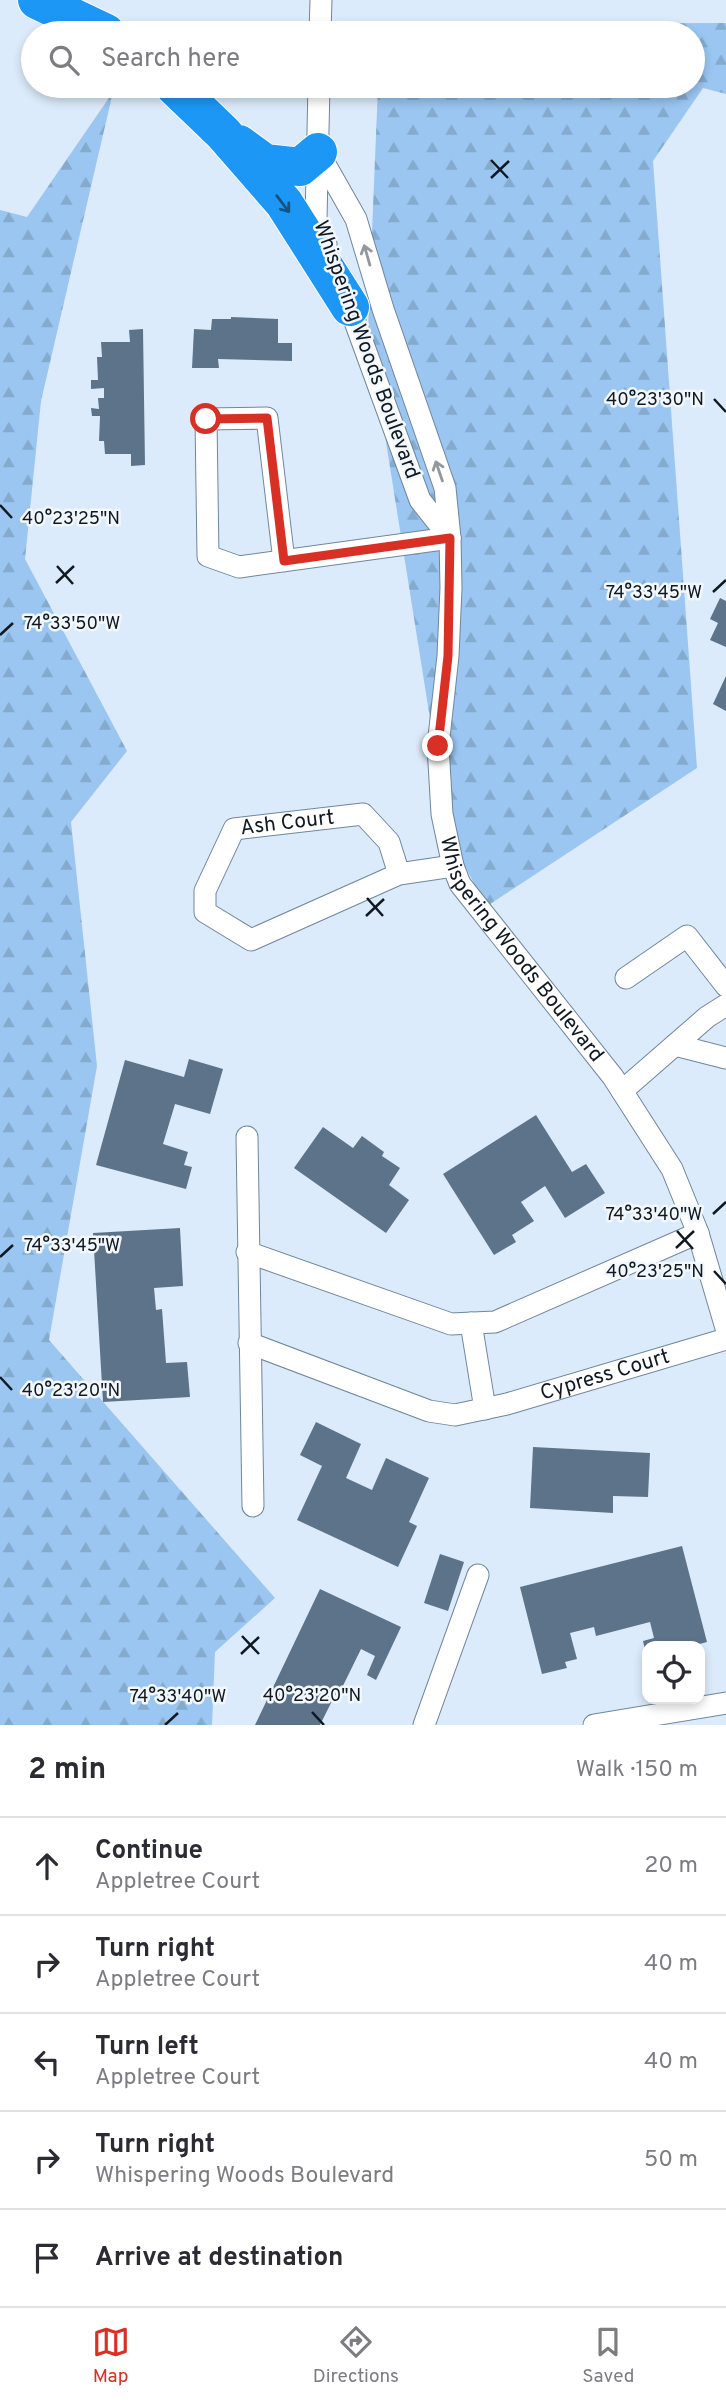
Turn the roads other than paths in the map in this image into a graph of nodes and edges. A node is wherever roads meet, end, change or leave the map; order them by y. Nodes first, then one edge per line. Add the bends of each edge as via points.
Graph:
1 (37, 0) edge
2 (321, 0) edge
3 (81, 21) edge
4 (320, 21) edge
5 (187, 98) edge
6 (319, 98) edge
7 (223, 133) junction
8 (318, 152) junction
9 (350, 307) junction
10 (450, 538) junction
11 (284, 561) junction
12 (453, 866) junction
13 (399, 874) junction
14 (626, 978) dead end
15 (726, 986) edge
16 (726, 1005) edge
17 (676, 1045) junction
18 (726, 1058) edge
19 (622, 1091) junction
20 (247, 1138) dead end
21 (698, 1233) junction
22 (247, 1252) junction
23 (471, 1323) junction
24 (726, 1328) edge
25 (726, 1339) edge
26 (249, 1343) junction
27 (485, 1409) junction
28 (253, 1506) dead end
29 (478, 1576) dead end
30 (726, 1703) edge
31 (424, 1725) edge
32 (596, 1725) edge

1 - 3 highway
2 - 4 street
5 - 7 highway
6 - 8 street, Whispering Woods Boulevard
7 - 8 highway via 265,163 299,167
7 -> 9 highway via 284,203
8 - 9 street, Whispering Woods Boulevard via 316,219
10 -> 8 street, Whispering Woods Boulevard via 445,488 356,219
9 - 10 street, Whispering Woods Boulevard via 420,500
10 - 11 street
10 - 12 street, Whispering Woods Boulevard via 448,656 438,746 442,814
11 - 11 street via 239,567 208,556 206,419 267,418
12 - 13 street, Ash Court
12 - 19 street, Whispering Woods Boulevard via 460,884
13 - 13 street, Ash Court via 251,940 205,912 205,891 234,829 363,814 389,842
14 - 15 street via 687,936
16 - 17 street
17 - 18 street
17 - 19 street
19 - 21 street, Whispering Woods Boulevard via 672,1169
20 - 22 street
21 - 23 street via 495,1322
21 - 24 street, Whispering Woods Boulevard
22 - 23 street via 452,1324
22 - 26 street
23 - 27 street
25 - 27 street, Cypress Court
26 - 27 street, Cypress Court via 429,1411 455,1415
26 - 28 street
29 - 31 street
30 - 32 street

